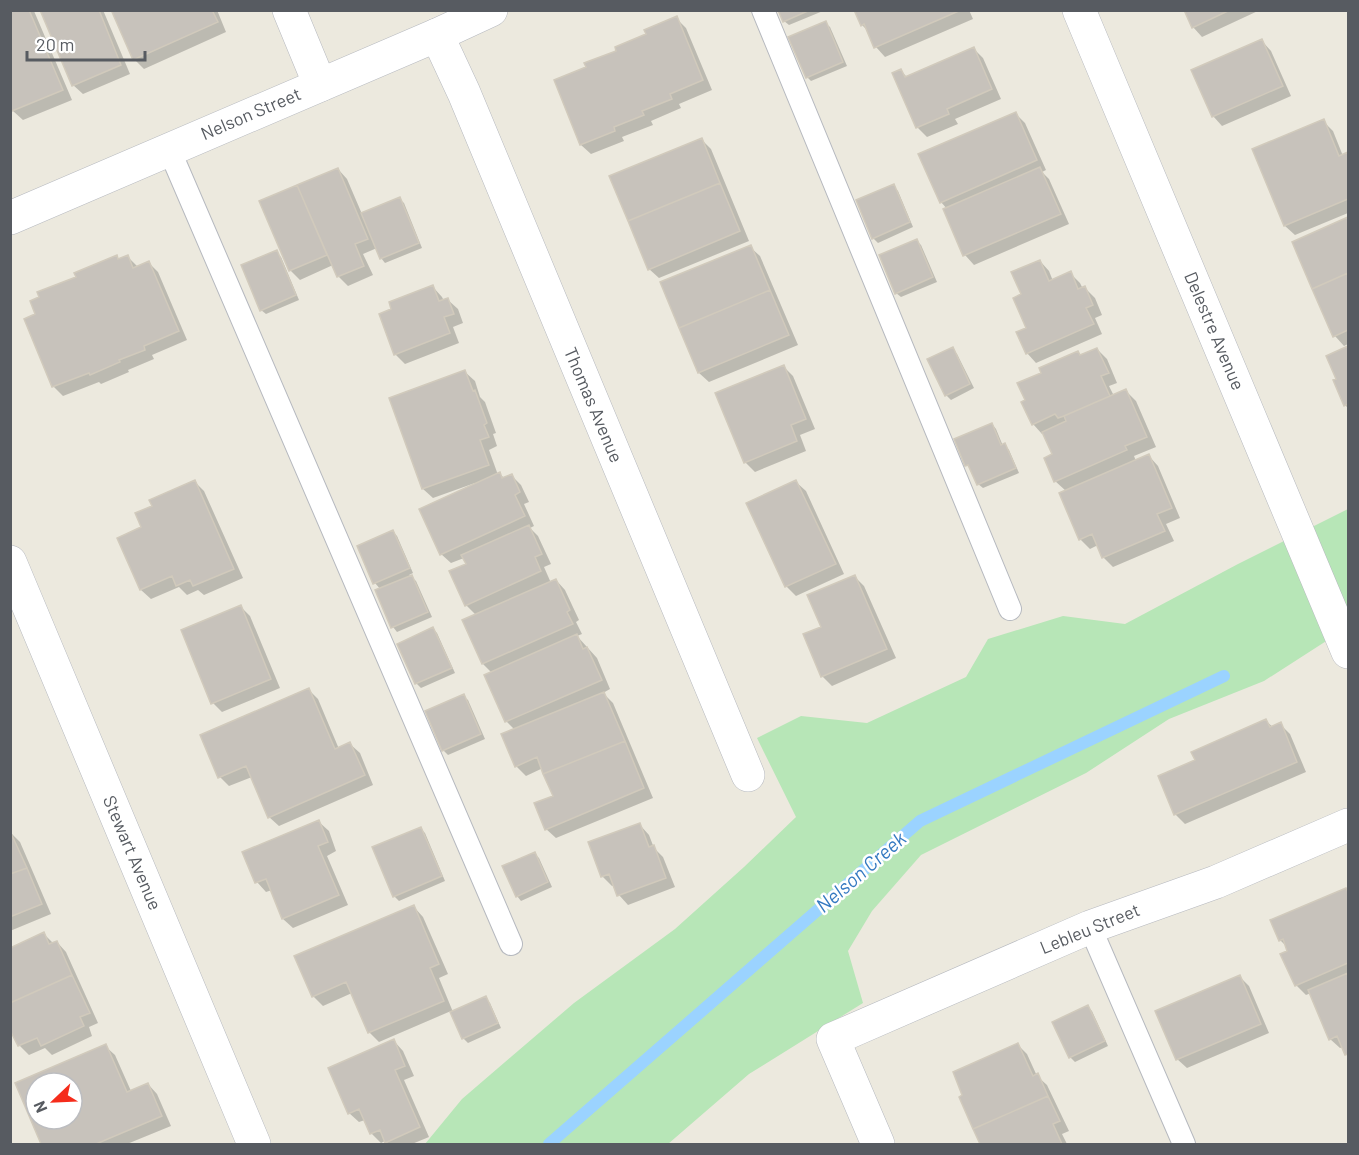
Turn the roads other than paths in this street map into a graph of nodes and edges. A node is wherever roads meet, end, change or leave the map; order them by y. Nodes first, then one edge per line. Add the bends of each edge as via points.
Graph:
1 (289, 10) edge
2 (491, 10) edge
3 (763, 10) edge
4 (1078, 10) edge
5 (437, 35) junction
6 (320, 85) junction
7 (169, 149) junction
8 (10, 218) edge
9 (10, 562) edge
10 (1010, 609) dead end
11 (1348, 652) edge
12 (748, 775) dead end
13 (1348, 825) edge
14 (1090, 927) junction
15 (510, 944) dead end
16 (254, 1144) edge
17 (878, 1144) edge
18 (1184, 1144) edge

1 - 6 street
2 - 5 street, Nelson Street
3 - 10 lane
4 - 11 street, Delestre Avenue
5 - 6 street, Nelson Street
5 - 12 street, Thomas Avenue
6 - 7 street, Nelson Street
7 - 8 street, Nelson Street
7 - 15 lane
9 - 16 street, Stewart Avenue
13 - 14 street, Lebleu Street via 1216,882
14 - 17 street, Lebleu Street via 833,1039
14 - 18 lane

